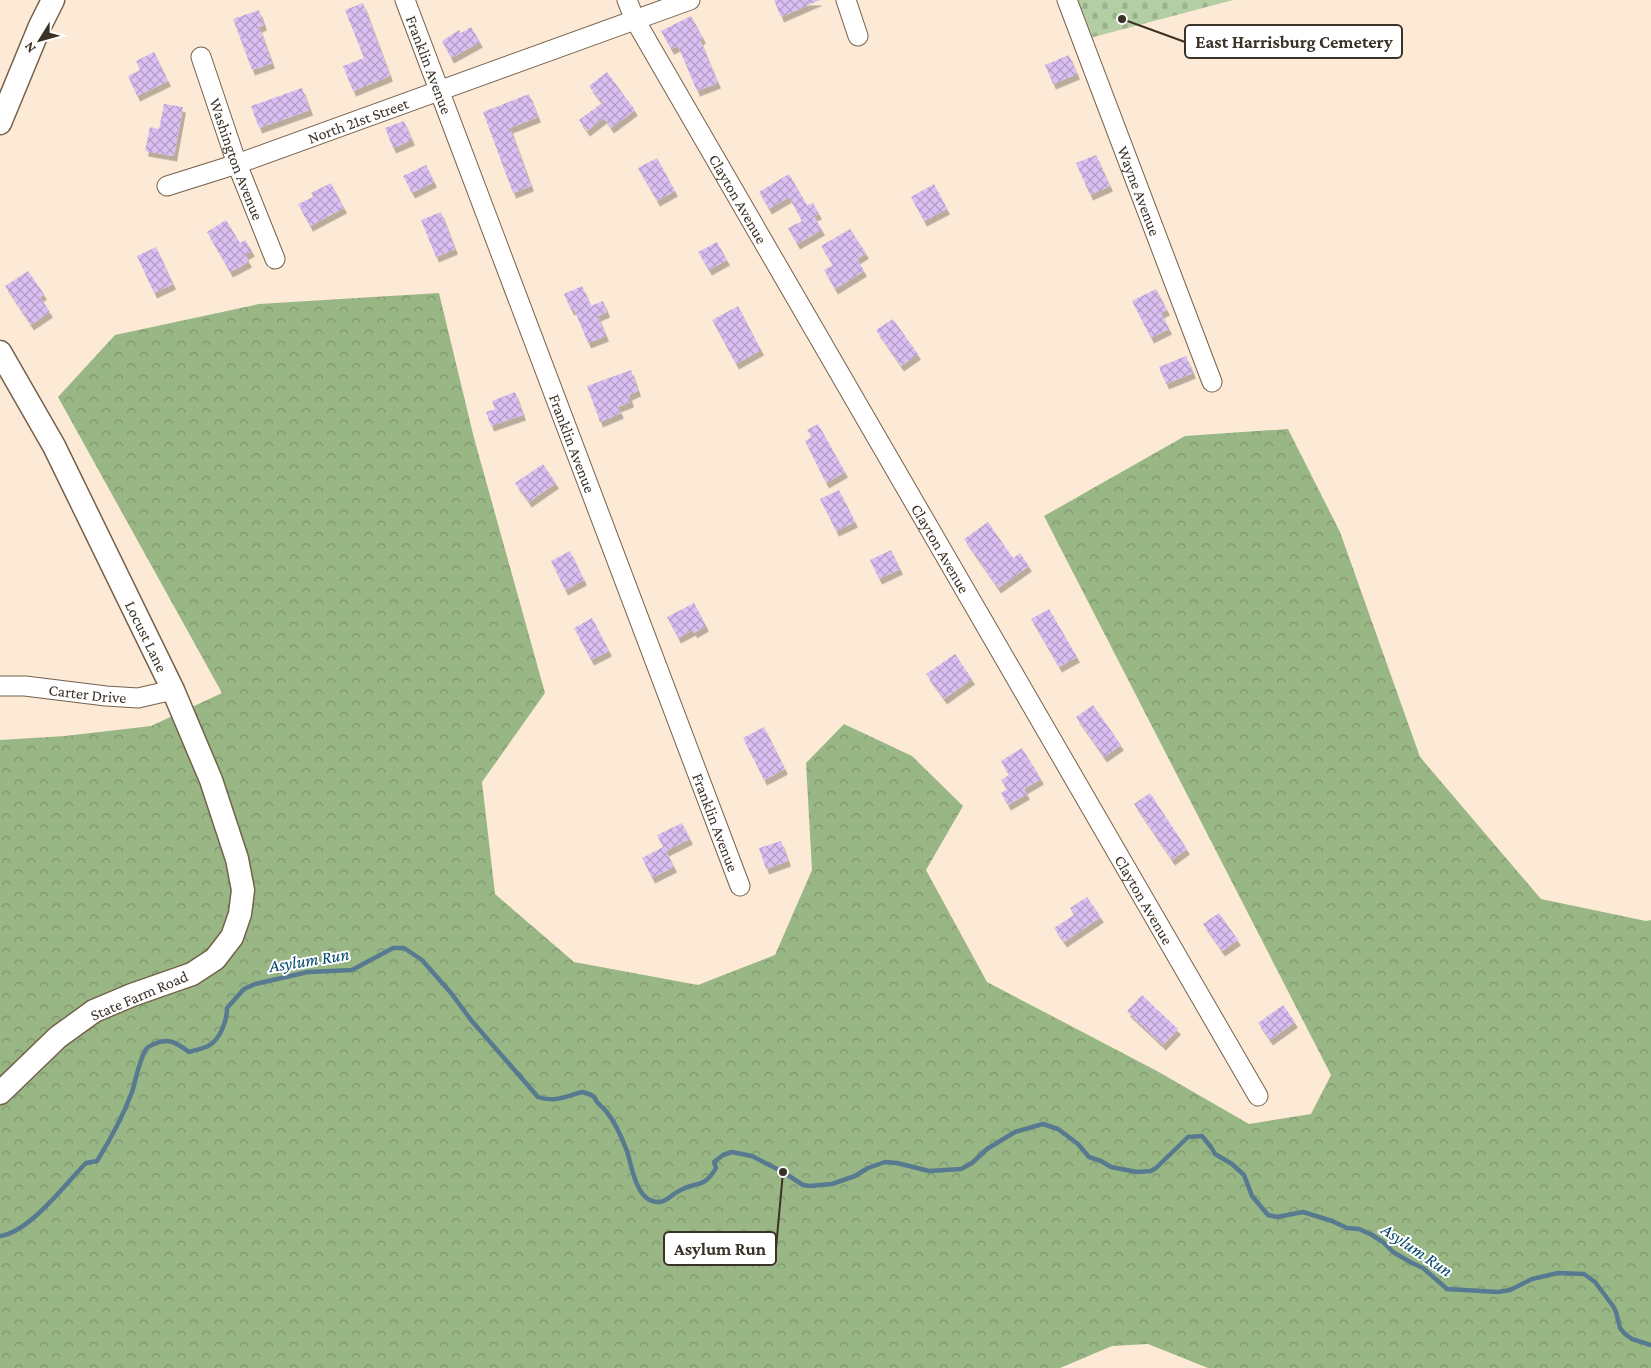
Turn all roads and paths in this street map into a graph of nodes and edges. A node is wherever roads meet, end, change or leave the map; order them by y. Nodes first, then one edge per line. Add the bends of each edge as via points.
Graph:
1 (53, 0) edge
2 (405, 0) edge
3 (627, 0) edge
4 (690, 0) edge
5 (846, 0) edge
6 (1067, 0) edge
7 (635, 20) junction
8 (858, 36) dead end
9 (201, 57) dead end
10 (438, 91) junction
11 (0, 123) edge
12 (237, 164) junction
13 (167, 186) dead end
14 (275, 259) dead end
15 (0, 352) edge
16 (1212, 382) dead end
17 (0, 686) edge
18 (173, 690) junction
19 (740, 886) dead end
20 (232, 937) joint
21 (0, 1093) edge
22 (1258, 1096) dead end

1 - 11 street
2 - 10 street, Franklin Avenue
3 - 7 street, Clayton Avenue
4 - 7 street, North 21st Street
5 - 8 street
6 - 16 street, Wayne Avenue
7 - 10 street, North 21st Street
7 - 22 street, Clayton Avenue
9 - 12 street, Washington Avenue
10 - 12 street, North 21st Street
10 - 19 street, Franklin Avenue
12 - 13 street, North 21st Street
12 - 14 street, Washington Avenue
15 - 18 street, Locust Lane via 54,446
17 - 18 street, Carter Drive via 138,698
18 - 20 street, Locust Lane via 211,780 237,858 243,890 240,914
20 - 21 street, State Farm Road via 215,959 192,974 94,1011 58,1037

